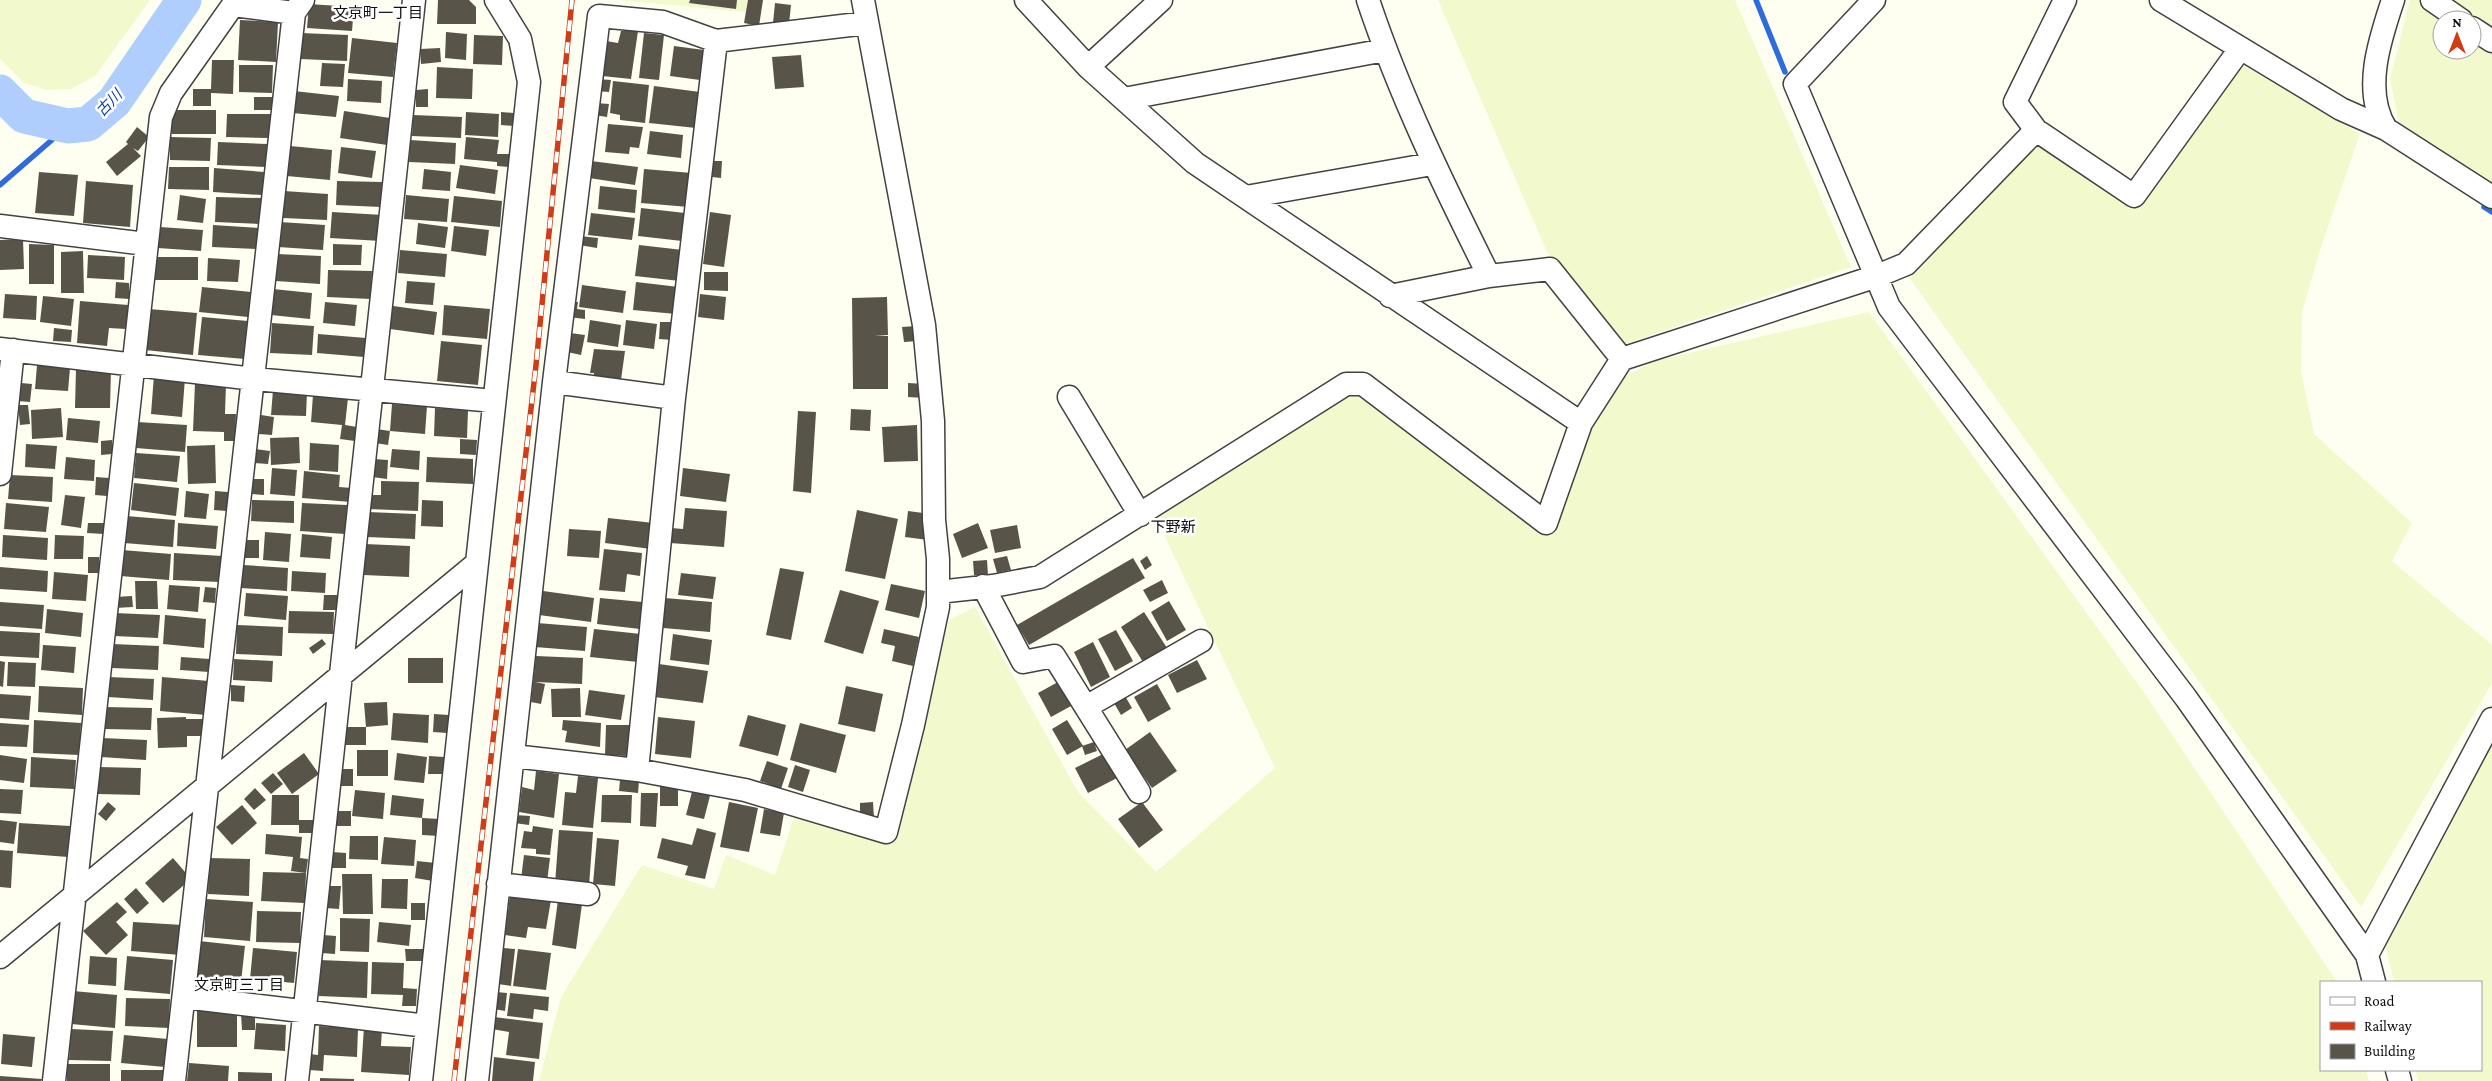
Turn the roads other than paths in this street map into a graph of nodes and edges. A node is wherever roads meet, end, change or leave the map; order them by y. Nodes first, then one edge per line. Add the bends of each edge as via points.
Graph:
1 (414, 0) edge
2 (496, 0) edge
3 (863, 0) edge
4 (1026, 0) edge
5 (1161, 0) edge
6 (1368, 0) edge
7 (1874, 0) edge
8 (2065, 0) edge
9 (2161, 0) edge
10 (2393, 0) edge
11 (2432, 0) edge
12 (298, 7) edge
13 (2446, 10) edge
14 (868, 23) junction
15 (716, 41) junction
16 (2240, 49) junction
17 (1385, 50) junction
18 (1088, 67) junction
19 (1124, 99) junction
20 (2386, 129) junction
21 (2036, 130) junction
22 (1432, 164) junction
23 (1246, 197) junction
24 (2492, 197) edge
25 (0, 226) edge
26 (146, 244) junction
27 (1489, 276) junction
28 (1878, 276) junction
29 (1390, 296) junction
30 (7, 349) edge
31 (1622, 359) junction
32 (133, 363) junction
33 (254, 379) junction
34 (554, 382) junction
35 (372, 390) junction
36 (1069, 396) dead end
37 (674, 398) junction
38 (494, 401) junction
39 (1581, 423) junction
40 (0, 474) edge
41 (1140, 515) junction
42 (476, 564) junction
43 (983, 586) junction
44 (938, 592) junction
45 (1200, 641) dead end
46 (341, 674) junction
47 (1086, 707) junction
48 (2492, 719) edge
49 (513, 756) junction
50 (637, 770) junction
51 (208, 786) junction
52 (1139, 792) dead end
53 (498, 884) junction
54 (588, 894) dead end
55 (74, 895) junction
56 (2367, 955) junction
57 (0, 957) edge
58 (2374, 981) edge
59 (184, 996) junction
60 (304, 1012) junction
61 (427, 1026) junction
62 (54, 1081) edge
63 (174, 1081) edge
64 (297, 1081) edge
65 (421, 1081) edge
66 (477, 1081) edge

1 - 35 street
2 - 38 street via 520,39 529,82
3 - 14 street
4 - 18 street
5 - 18 street
6 - 17 street
7 - 28 street via 1795,84
8 - 21 street via 2015,102
9 - 16 street
10 - 20 street via 2374,80 2379,117
11 - 13 street
12 - 26 street via 233,4 171,93 160,117
12 - 33 street
14 - 15 street
14 - 44 street via 924,325 932,421
15 - 34 street via 663,22 599,16
15 - 37 street
16 - 20 street via 2342,109
16 - 21 street via 2134,196
17 - 19 street
17 - 22 street
18 - 19 street
19 - 23 street via 1195,163
20 - 24 street
21 - 28 street via 1906,264
22 - 23 street
22 - 27 street
23 - 29 street
25 - 26 street
26 - 32 street
27 - 29 street
27 - 31 street via 1550,269
28 - 31 street
28 - 56 street via 1889,307 2186,698
29 - 39 street
30 - 32 street
30 - 40 street
31 - 39 street
32 - 33 street
32 - 55 street
33 - 35 street
33 - 51 street
34 - 37 street
34 - 49 street
35 - 38 street
35 - 46 street
36 - 41 street
37 - 50 street
38 - 42 street
39 - 41 street via 1546,523 1363,384 1346,384
41 - 43 street via 1040,577
42 - 46 street
42 - 61 street
43 - 44 street
43 - 47 street via 1023,662 1054,656
44 - 50 street via 938,608 915,715 886,832 745,790
45 - 47 street
46 - 51 street
46 - 60 street
47 - 52 street
48 - 56 street
49 - 50 street
49 - 53 street
51 - 55 street
51 - 59 street
53 - 54 street
53 - 66 street
55 - 57 street
55 - 62 street
56 - 58 street
59 - 60 street
59 - 63 street
60 - 61 street
60 - 64 street
61 - 65 street

